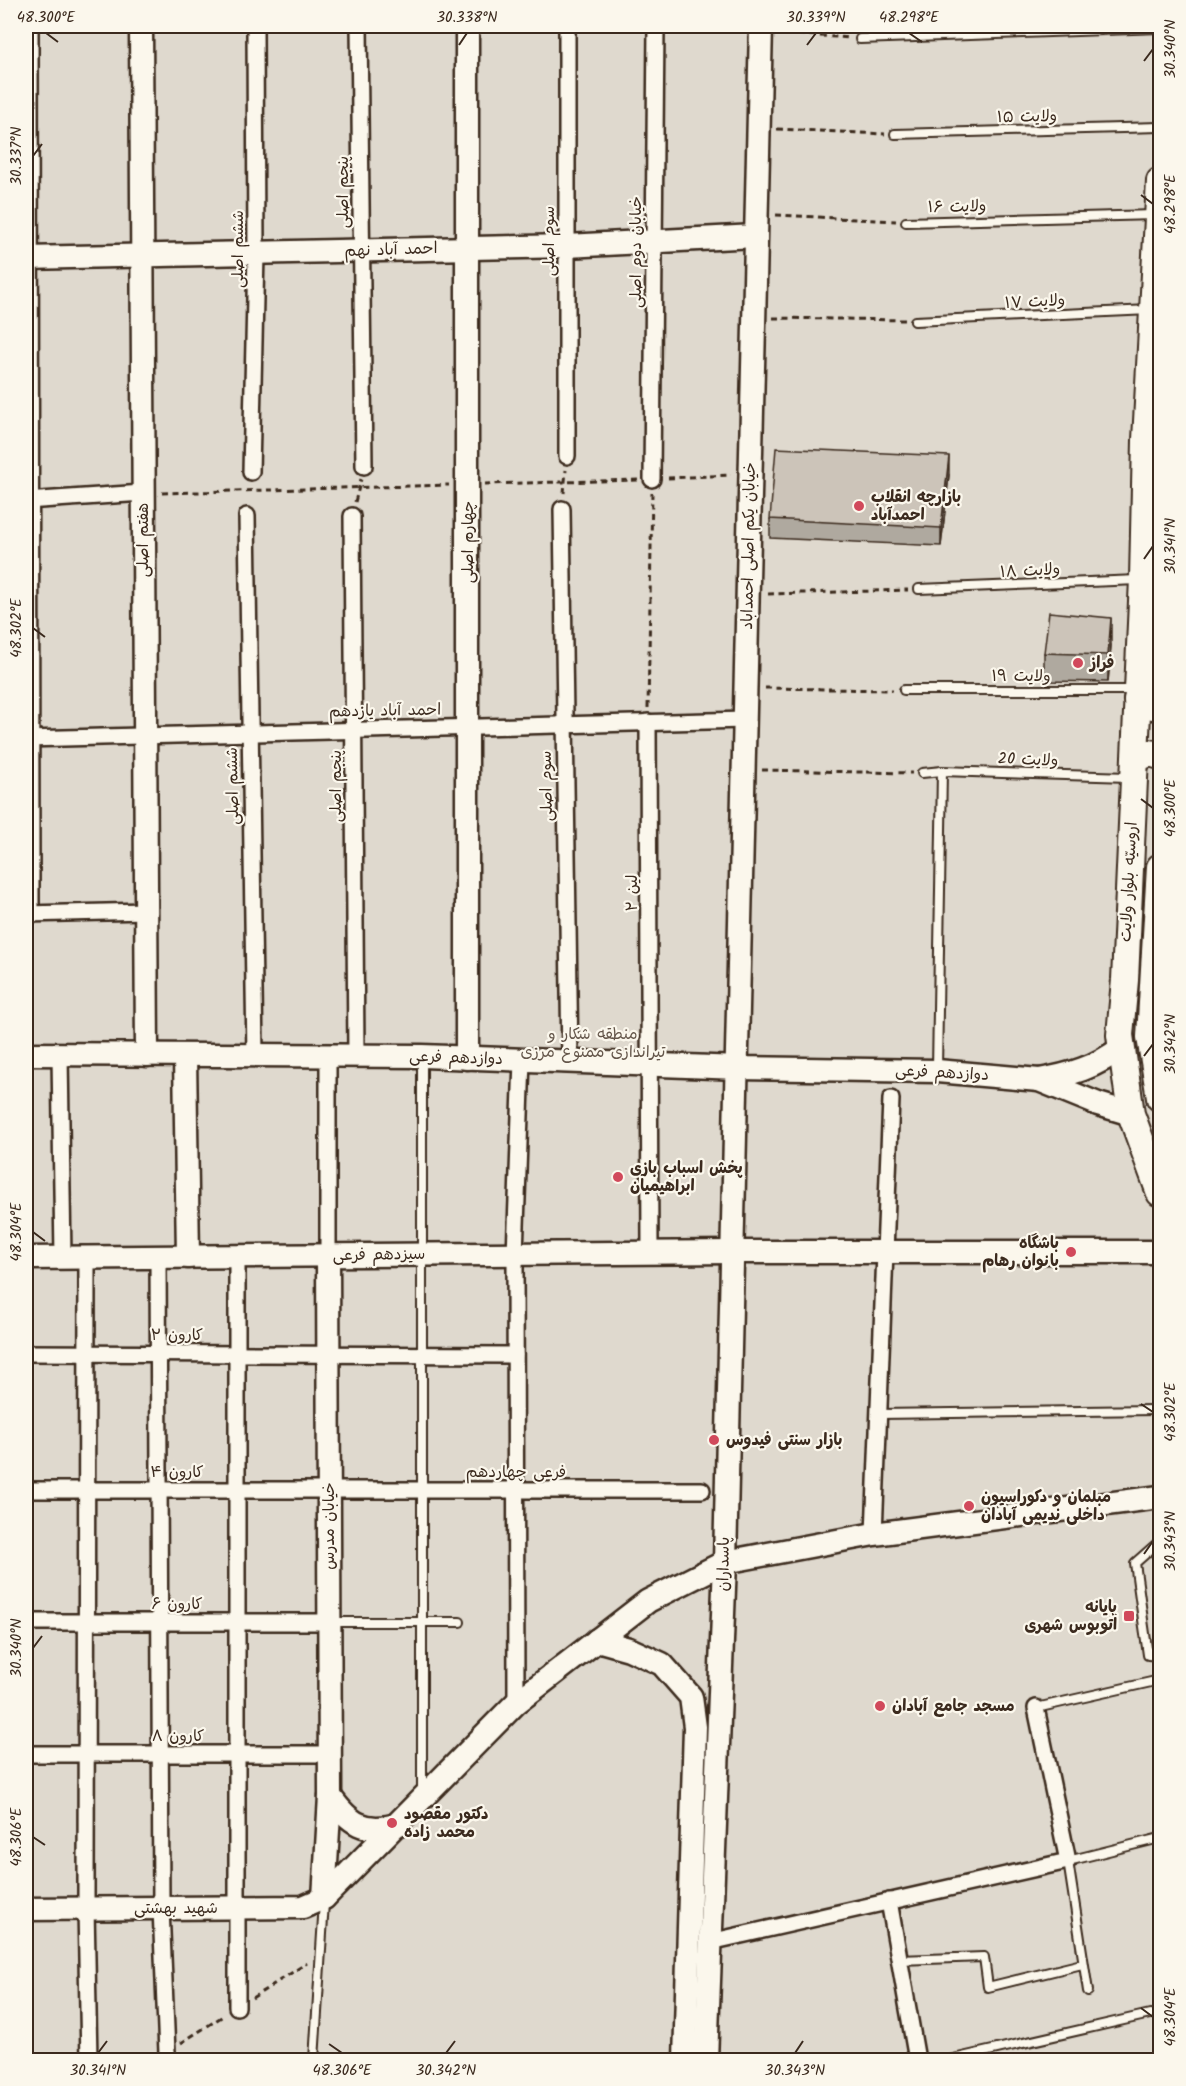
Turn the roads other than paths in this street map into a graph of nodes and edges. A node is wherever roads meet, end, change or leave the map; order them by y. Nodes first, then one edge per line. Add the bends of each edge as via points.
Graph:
1 (30, 26) edge
2 (141, 26) edge
3 (255, 26) edge
4 (359, 26) edge
5 (467, 26) edge
6 (567, 26) edge
7 (656, 26) edge
8 (761, 26) edge
9 (1161, 28) edge
10 (860, 39) road end
11 (1161, 127) edge
12 (895, 134) road end
13 (1161, 181) edge
14 (1159, 215) junction
15 (906, 222) road end
16 (755, 236) junction
17 (654, 242) junction
18 (567, 246) junction
19 (469, 248) junction
20 (361, 251) junction
21 (256, 254) junction
22 (28, 258) edge
23 (142, 258) junction
24 (1155, 310) junction
25 (915, 321) road end
26 (567, 456) road end
27 (364, 466) road end
28 (251, 472) road end
29 (652, 479) road end
30 (143, 493) junction
31 (28, 501) edge
32 (562, 509) road end
33 (248, 516) road end
34 (352, 516) road end
35 (1143, 579) junction
36 (919, 589) road end
37 (904, 690) road end
38 (1145, 698) edge
39 (745, 720) junction
40 (648, 722) junction
41 (564, 724) junction
42 (468, 727) junction
43 (354, 730) junction
44 (250, 733) junction
45 (145, 735) junction
46 (28, 739) edge
47 (1161, 756) edge
48 (1134, 768) junction
49 (942, 771) junction
50 (922, 773) road end
51 (1161, 867) edge
52 (146, 911) junction
53 (28, 914) edge
54 (1159, 957) edge
55 (1122, 1047) junction
56 (26, 1053) edge
57 (60, 1055) junction
58 (147, 1055) junction
59 (328, 1055) junction
60 (185, 1056) junction
61 (255, 1056) junction
62 (356, 1056) junction
63 (422, 1056) junction
64 (467, 1058) junction
65 (522, 1060) junction
66 (570, 1062) junction
67 (651, 1064) junction
68 (739, 1068) junction
69 (937, 1071) junction
70 (1039, 1080) junction
71 (1161, 1098) edge
72 (891, 1099) dead end
73 (1131, 1114) junction
74 (1161, 1130) edge
75 (1161, 1193) edge
76 (733, 1252) junction
77 (885, 1252) junction
78 (1161, 1252) edge
79 (651, 1253) junction
80 (515, 1254) junction
81 (422, 1255) junction
82 (237, 1256) junction
83 (328, 1256) junction
84 (158, 1257) junction
85 (188, 1257) junction
86 (26, 1258) edge
87 (63, 1258) junction
88 (87, 1258) junction
89 (26, 1353) edge
90 (87, 1353) junction
91 (159, 1353) junction
92 (237, 1353) junction
93 (329, 1353) junction
94 (515, 1355) junction
95 (422, 1356) junction
96 (1154, 1410) dead end
97 (879, 1414) junction
98 (26, 1490) edge
99 (87, 1490) junction
100 (159, 1490) junction
101 (236, 1490) junction
102 (329, 1490) junction
103 (422, 1490) junction
104 (515, 1490) junction
105 (702, 1490) dead end
106 (1161, 1497) edge
107 (874, 1534) junction
108 (1161, 1541) edge
109 (725, 1562) junction
110 (26, 1622) edge
111 (86, 1622) junction
112 (160, 1622) junction
113 (236, 1622) junction
114 (329, 1622) junction
115 (422, 1622) junction
116 (460, 1622) dead end
117 (597, 1640) junction
118 (1161, 1656) edge
119 (1161, 1680) edge
120 (516, 1703) junction
121 (1036, 1708) joint
122 (26, 1754) edge
123 (86, 1754) junction
124 (160, 1754) junction
125 (236, 1754) junction
126 (330, 1754) junction
127 (330, 1796) junction
128 (422, 1800) junction
129 (399, 1824) junction
130 (1161, 1838) edge
131 (1068, 1861) junction
132 (324, 1898) junction
133 (889, 1901) junction
134 (86, 1908) junction
135 (161, 1908) junction
136 (236, 1908) junction
137 (26, 1909) edge
138 (710, 1942) junction
139 (900, 1960) junction
140 (1082, 1964) junction
141 (1088, 1991) dead end
142 (237, 2007) dead end
143 (1150, 2014) dead end
144 (167, 2053) dead end
145 (89, 2061) edge
146 (314, 2061) edge
147 (685, 2061) edge
148 (706, 2061) edge
149 (917, 2061) edge
150 (949, 2061) edge

1 - 22 street
2 - 23 street, هفتم اصلی
3 - 21 street, ششم اصلی
4 - 20 street, پنجم اصلی
5 - 19 street, چهارم اصلی
6 - 18 street, سوم اصلی
7 - 17 street, خیابان دوم اصلی
8 - 16 street, خیابان یکم اصلی احمداباد
9 - 10 lane
11 - 12 lane, ولایت ۱۵
13 - 14 main road, اروسیّه بلوار ولایت
14 - 15 lane, ولایت ۱۶
14 - 24 main road, اروسیّه بلوار ولایت
16 - 17 street, احمد آباد نهم
16 - 39 street, خیابان یکم اصلی احمداباد
17 - 18 street, احمد آباد نهم
17 - 29 street, خیابان دوم اصلی
18 - 19 street, احمد آباد نهم
18 - 26 street, سوم اصلی
19 - 20 street, احمد آباد نهم
19 - 42 street, چهارم اصلی
20 - 21 street, احمد آباد نهم
20 - 27 street, پنجم اصلی
21 - 23 street, احمد آباد نهم
21 - 28 street, ششم اصلی
22 - 23 street, احمد آباد نهم
22 - 31 street
23 - 30 street, هفتم اصلی
24 - 25 lane, ولایت ۱۷
24 - 35 main road, اروسیّه بلوار ولایت via 1146,440
30 - 31 street
30 - 45 street, هفتم اصلی
31 - 46 street
32 - 41 street, سوم اصلی
33 - 44 street, ششم اصلی
34 - 43 street, پنجم اصلی
35 - 36 lane, ولایت ۱۸
35 - 38 main road, اروسیّه بلوار ولایت
37 - 38 lane, ولایت ۱۹
38 - 48 main road, اروسیّه بلوار ولایت
39 - 40 street, احمد آباد یازدهم
39 - 68 street, خیابان یکم اصلی احمداباد
40 - 41 street, احمد آباد یازدهم
40 - 67 street, لین ۲
41 - 42 street, احمد آباد یازدهم
41 - 66 street, سوم اصلی
42 - 43 street, احمد آباد یازدهم
42 - 64 street, چهارم اصلی
43 - 44 street, احمد آباد یازدهم
43 - 62 street, پنجم اصلی
44 - 45 street, احمد آباد یازدهم
44 - 61 street, ششم اصلی
45 - 46 street, احمد آباد یازدهم
45 - 52 street, هفتم اصلی
46 - 53 street
47 - 48 main road via 1150,753
48 - 49 lane, ولایت 20
48 - 55 main road, اروسیّه بلوار ولایت
49 - 50 lane, ولایت 20
49 - 69 lane
51 - 54 main road, اروسیّه بلوار ولایت
52 - 53 street
52 - 58 street, هفتم اصلی
54 - 71 main road, اروسیّه بلوار ولایت via 1150,1037
55 - 70 street via 1101,1064
55 - 73 main road, اروسیّه بلوار ولایت
56 - 57 street, دوازدهم فرعی
57 - 58 street, دوازدهم فرعی
57 - 87 street
58 - 60 street, دوازدهم فرعی
59 - 61 street, دوازدهم فرعی
59 - 62 street, دوازدهم فرعی
59 - 83 street
60 - 61 street, دوازدهم فرعی
60 - 85 street
62 - 63 street, دوازدهم فرعی
63 - 64 street, دوازدهم فرعی
63 - 81 lane
64 - 65 street, دوازدهم فرعی
65 - 66 street, دوازدهم فرعی
65 - 80 street
66 - 67 street, دوازدهم فرعی
67 - 68 street, دوازدهم فرعی
67 - 79 street, لین ۲
68 - 69 street, دوازدهم فرعی
68 - 76 street, پاسداران
69 - 70 street, دوازدهم فرعی
70 - 73 street, دوازدهم فرعی
72 - 77 street
73 - 74 main road
73 - 75 main road, اروسیّه بلوار ولایت
76 - 77 street, سیزدهم فرعی
76 - 79 street, سیزدهم فرعی
76 - 109 street, پاسداران
77 - 78 street, سیزدهم فرعی
77 - 97 street
79 - 80 street, سیزدهم فرعی
80 - 81 street, سیزدهم فرعی
80 - 94 street
81 - 83 street, سیزدهم فرعی
81 - 95 lane
82 - 83 street, سیزدهم فرعی
82 - 85 street, سیزدهم فرعی
82 - 92 street
83 - 93 street, خیابان مدرس
84 - 85 street, سیزدهم فرعی
84 - 88 street, سیزدهم فرعی
84 - 91 street
86 - 87 street, سیزدهم فرعی
87 - 88 street, سیزدهم فرعی
88 - 90 street
89 - 90 street, کارون ۲
90 - 91 street, کارون ۲
90 - 99 street
91 - 92 street, کارون ۲
91 - 100 street
92 - 93 street, کارون ۲
92 - 101 street
93 - 95 street, کارون ۲
93 - 102 street, خیابان مدرس
94 - 95 street, کارون ۲
94 - 104 street
95 - 103 lane
96 - 97 lane
97 - 107 street
98 - 99 street, کارون ۴
99 - 100 street, کارون ۴
99 - 111 street
100 - 101 street, کارون ۴
100 - 112 street
101 - 102 street, کارون ۴
101 - 113 street
102 - 103 street, فرعی چهاردهم
102 - 114 street, خیابان مدرس
103 - 104 street, فرعی چهاردهم
103 - 115 lane
104 - 105 street, فرعی چهاردهم
104 - 120 street
106 - 107 street
107 - 109 street
108 - 118 lane via 1135,1563 1148,1656
109 - 117 street via 648,1601
109 - 138 street, پاسداران
110 - 111 street, کارون ۶
111 - 112 street, کارون ۶
111 - 123 street
112 - 113 street, کارون ۶
112 - 124 street
113 - 114 street, کارون ۶
113 - 125 street
114 - 115 lane
114 - 126 street, خیابان مدرس
115 - 116 lane
115 - 128 lane
117 - 120 street
117 - 147 street via 662,1665 691,1697 695,1727
119 - 121 lane
120 - 128 street
121 - 131 street
122 - 123 street, کارون ۸
123 - 124 street, کارون ۸
123 - 134 street
124 - 125 street, کارون ۸
124 - 135 street
125 - 126 street, کارون ۸
125 - 136 street
126 - 127 street, خیابان مدرس
127 - 129 street via 344,1816 357,1824 378,1828
127 - 132 street, خیابان مدرس
128 - 129 street
129 - 132 street
130 - 131 lane
131 - 133 street
131 - 140 lane
132 - 136 street, شهید بهشتی via 303,1907
132 - 146 lane
133 - 138 street
133 - 139 street
134 - 135 street, شهید بهشتی
134 - 137 street, شهید بهشتی
134 - 145 street
135 - 136 street, شهید بهشتی
135 - 144 street
136 - 142 street
138 - 148 street, پاسداران
139 - 140 lane via 984,1957 988,1987
139 - 149 street
140 - 141 lane
143 - 150 lane

